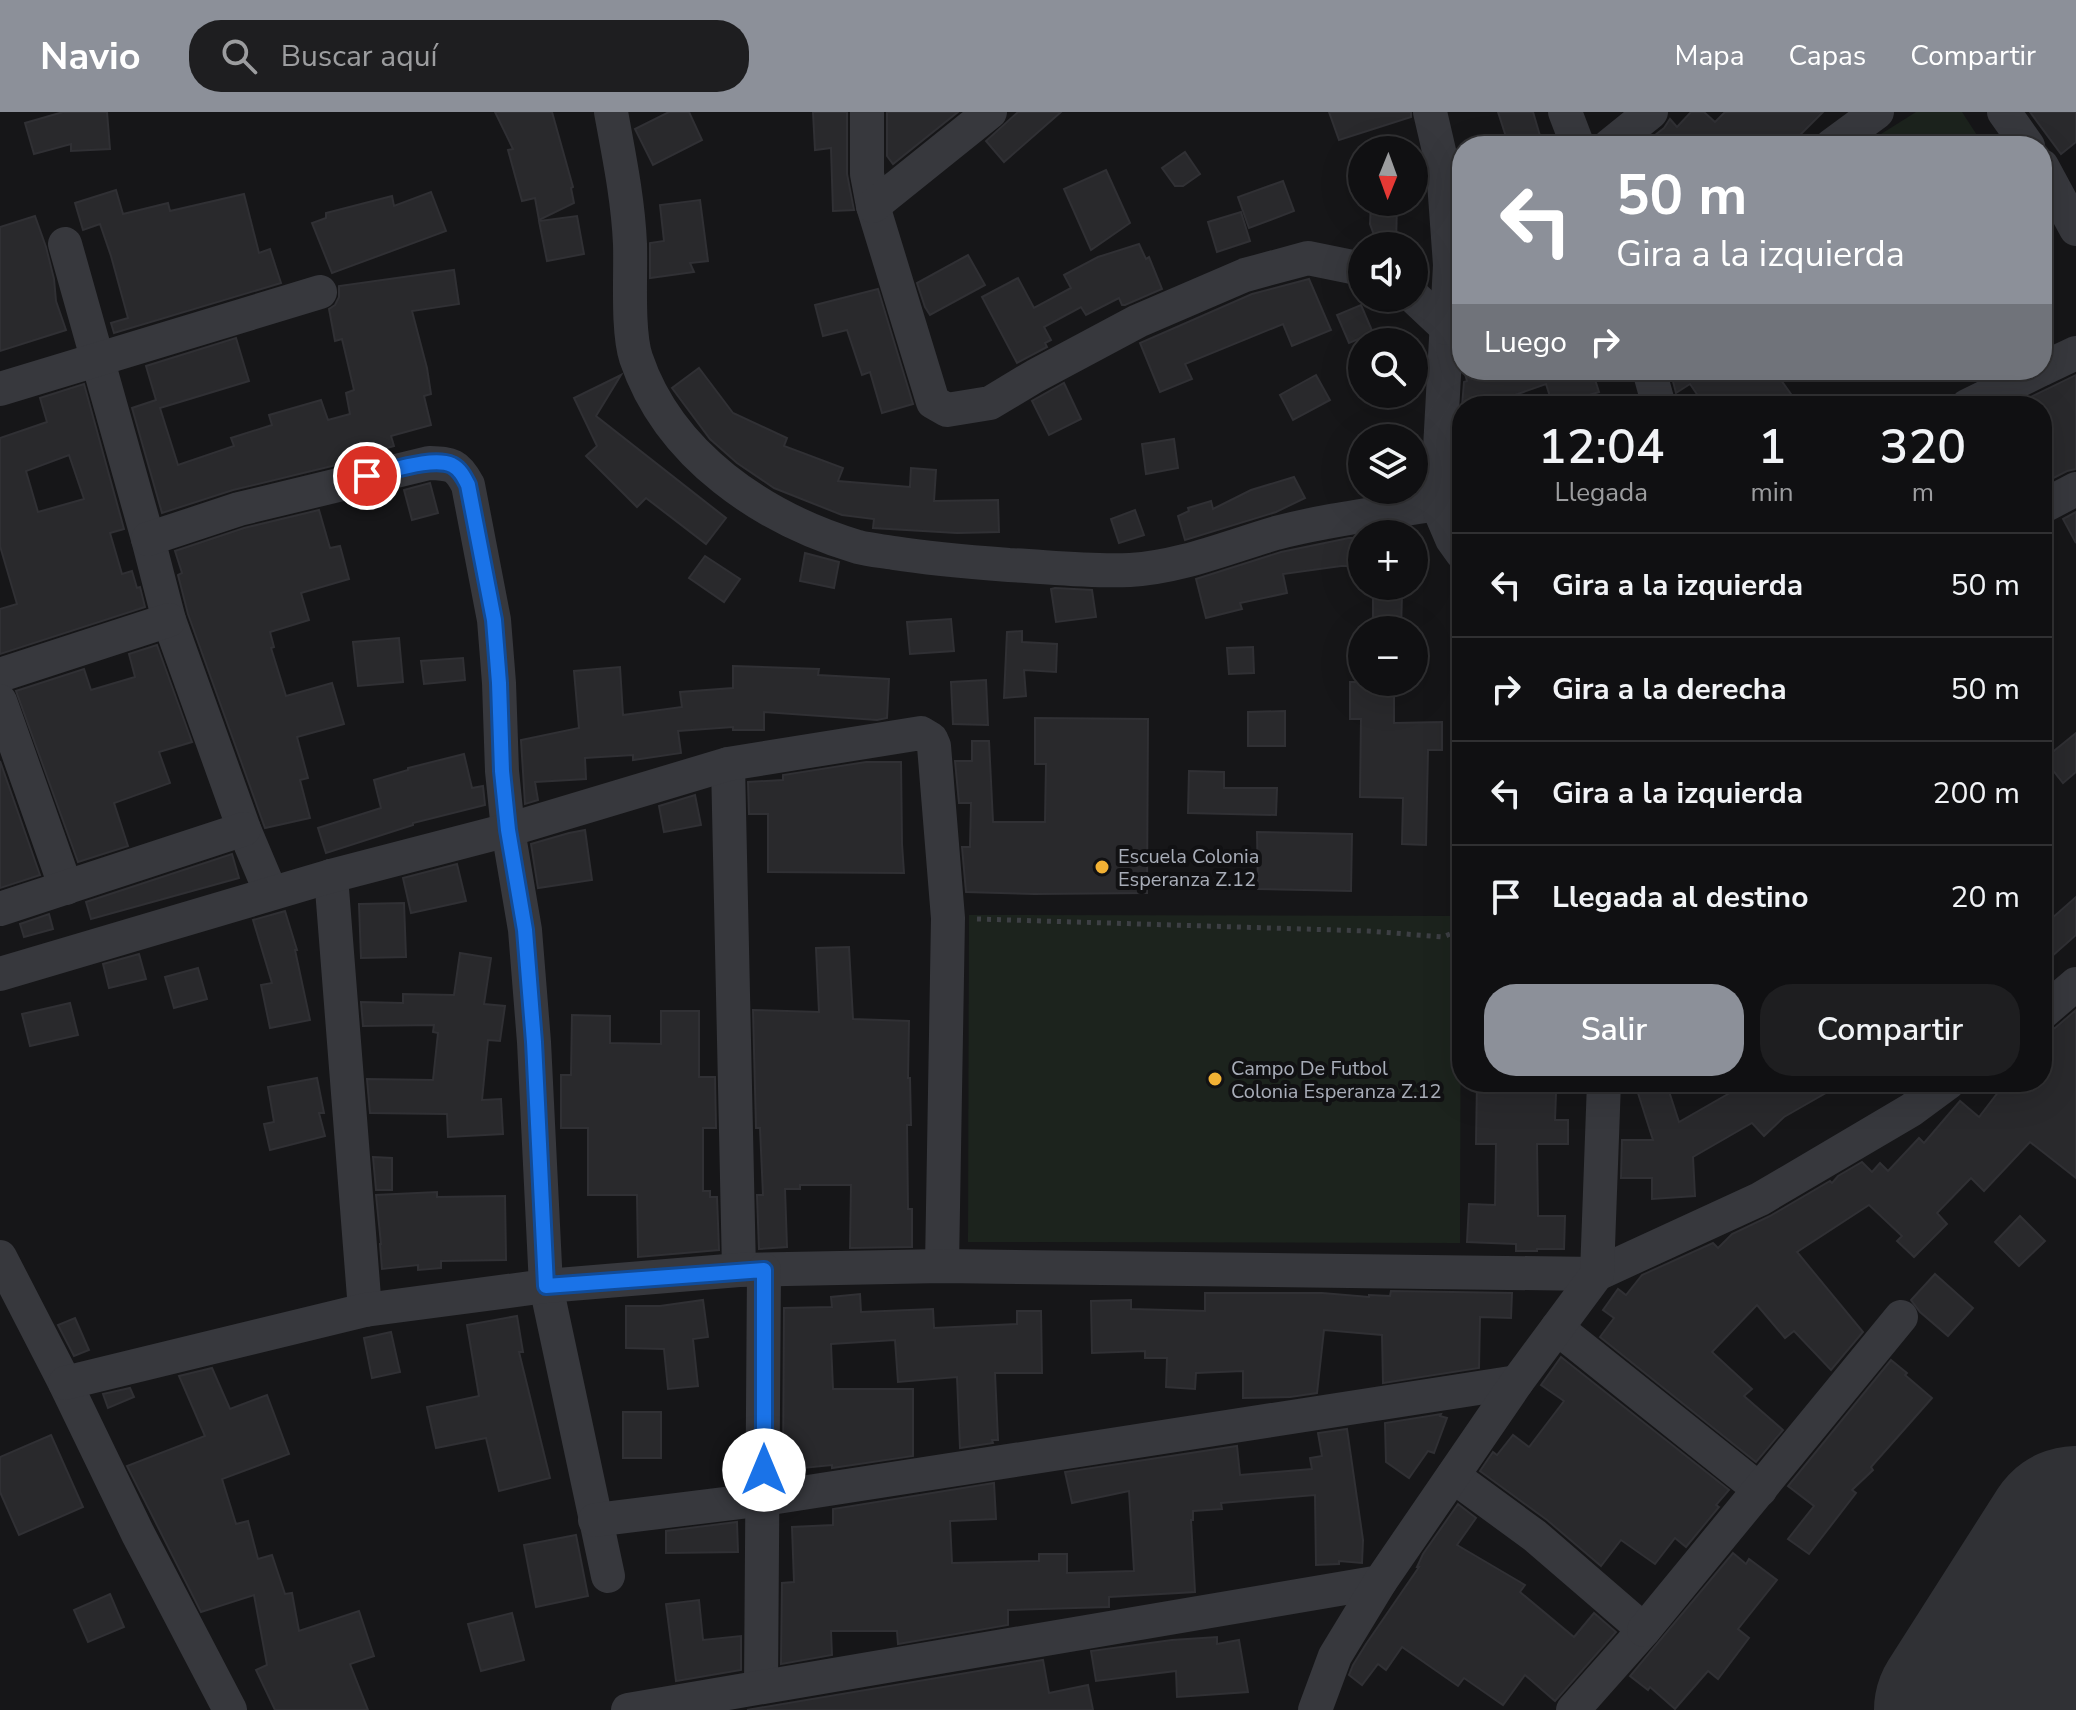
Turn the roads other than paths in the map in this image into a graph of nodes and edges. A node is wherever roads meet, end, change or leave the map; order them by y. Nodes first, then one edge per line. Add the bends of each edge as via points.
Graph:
1 (611, 112) edge
2 (867, 112) edge
3 (990, 112) edge
4 (1430, 112) edge
5 (1565, 112) edge
6 (1651, 112) edge
7 (1877, 112) edge
8 (2004, 112) edge
9 (1574, 136) edge
10 (1621, 136) edge
11 (1845, 136) edge
12 (2021, 136) edge
13 (2052, 185) edge
14 (873, 206) junction
15 (2076, 229) edge
16 (65, 244) dead end
17 (1348, 266) edge
18 (320, 292) dead end
19 (1428, 310) edge
20 (1447, 328) junction
21 (2076, 353) edge
22 (98, 360) junction
23 (2052, 365) edge
24 (2020, 380) edge
25 (0, 389) edge
26 (1988, 396) edge
27 (2076, 489) edge
28 (2052, 502) edge
29 (1437, 504) junction
30 (148, 539) junction
31 (1452, 539) edge
32 (169, 620) junction
33 (0, 675) edge
34 (0, 701) edge
35 (728, 764) junction
36 (244, 829) junction
37 (508, 830) junction
38 (331, 876) junction
39 (66, 888) junction
40 (271, 893) junction
41 (0, 909) edge
42 (0, 974) edge
43 (2076, 984) edge
44 (2052, 1004) edge
45 (1604, 1092) edge
46 (1935, 1092) edge
47 (0, 1257) edge
48 (942, 1266) junction
49 (752, 1270) junction
50 (1597, 1274) junction
51 (546, 1286) junction
52 (365, 1310) junction
53 (1901, 1317) dead end
54 (1557, 1328) junction
55 (1517, 1382) junction
56 (65, 1383) junction
57 (1453, 1476) junction
58 (1760, 1490) junction
59 (764, 1499) junction
60 (595, 1520) junction
61 (608, 1576) dead end
62 (1380, 1582) junction
63 (1644, 1630) junction
64 (761, 1687) junction
65 (230, 1710) edge
66 (628, 1710) edge
67 (1315, 1710) edge
68 (1573, 1710) edge

1 - 29 street via 627,204 635,356 653,397 686,445 736,488 793,523 861,548 937,560 1131,570 1224,551 1277,533
2 - 14 street
3 - 14 street
4 - 20 street via 1443,168 1450,265
5 - 9 street
6 - 10 street
7 - 11 street
8 - 12 street
13 - 15 street
14 - 17 street via 933,402 947,410 990,403 1138,321 1245,275 1308,258
16 - 22 street
18 - 22 street
19 - 20 street
20 - 29 street
21 - 23 street
22 - 25 street
22 - 30 street
24 - 26 street
27 - 28 street
29 - 31 street
30 - 32 street
30 - 37 street via 367,476 429,463 449,463 460,470 468,485 494,620
32 - 33 street
32 - 36 street
34 - 39 street
35 - 37 street
35 - 48 street via 921,733 934,746 948,918
35 - 49 street
36 - 39 street
36 - 40 street
37 - 38 street
37 - 51 street via 525,930
38 - 40 street
38 - 52 street
39 - 41 street
40 - 42 street
43 - 44 street
45 - 50 street
46 - 50 street via 1760,1199
47 - 56 street
48 - 49 street
48 - 50 street
49 - 51 street
49 - 59 street
50 - 54 street
51 - 52 street
51 - 60 street
52 - 56 street
53 - 58 street
54 - 55 street
54 - 58 street
55 - 57 street
55 - 59 street
56 - 65 street
57 - 62 street
57 - 63 street via 1535,1536
58 - 63 street
59 - 60 street
59 - 64 street
60 - 61 street
62 - 64 street
62 - 67 street via 1335,1656
63 - 68 street
64 - 66 street

